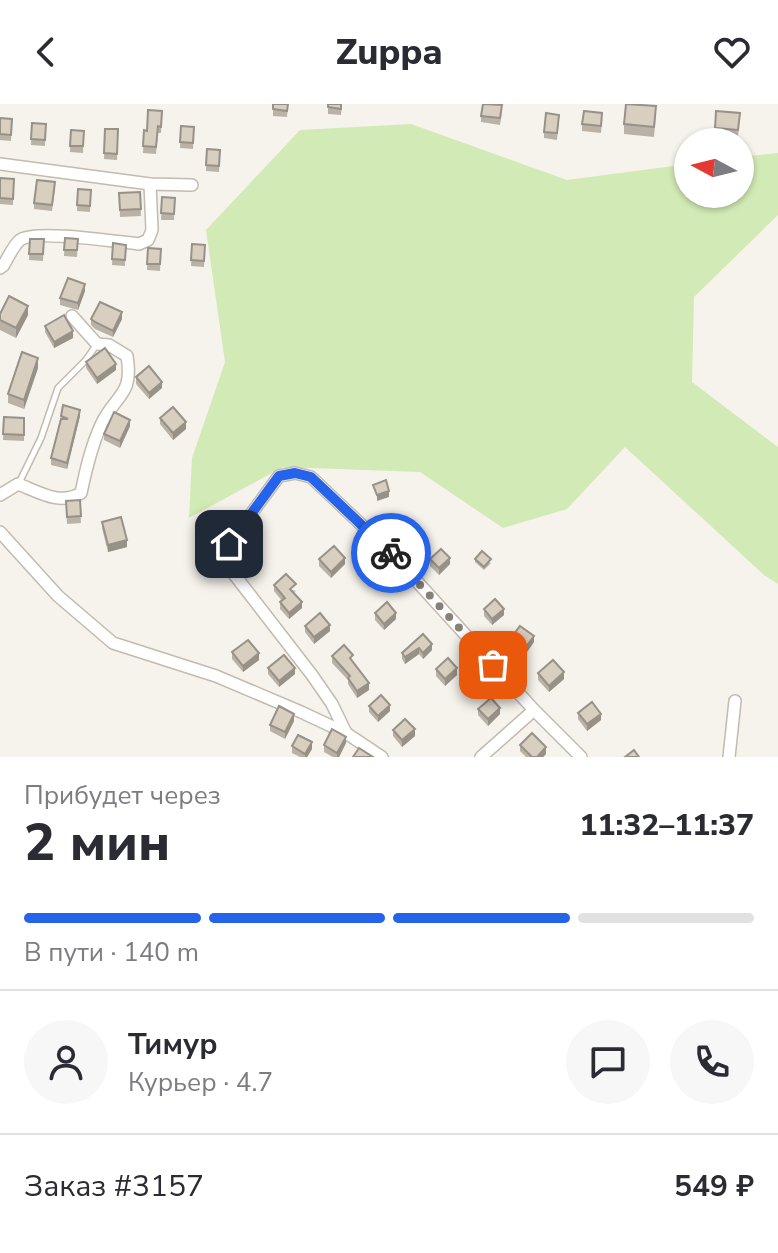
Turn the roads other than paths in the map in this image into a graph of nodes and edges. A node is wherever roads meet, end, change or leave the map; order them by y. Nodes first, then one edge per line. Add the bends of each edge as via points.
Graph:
1 (0, 164) edge
2 (150, 184) junction
3 (192, 185) dead end
4 (0, 268) edge
5 (72, 316) dead end
6 (97, 344) junction
7 (18, 484) junction
8 (0, 495) edge
9 (0, 532) edge
10 (735, 701) dead end
11 (534, 710) junction
12 (346, 733) junction
13 (382, 757) edge
14 (481, 757) edge
15 (581, 757) edge
16 (729, 757) edge

1 - 2 street
2 - 3 street
2 - 4 street via 148,240 139,244 25,237
5 - 6 street
6 - 7 lane via 58,388
6 - 7 street via 127,356 130,374 90,450 81,493 52,498
7 - 8 street
9 - 12 street via 58,596 113,643 216,676
10 - 16 street
11 - 12 street via 390,552 311,477 279,476 229,544 230,569 312,675
11 - 14 street
11 - 15 street
12 - 13 street

